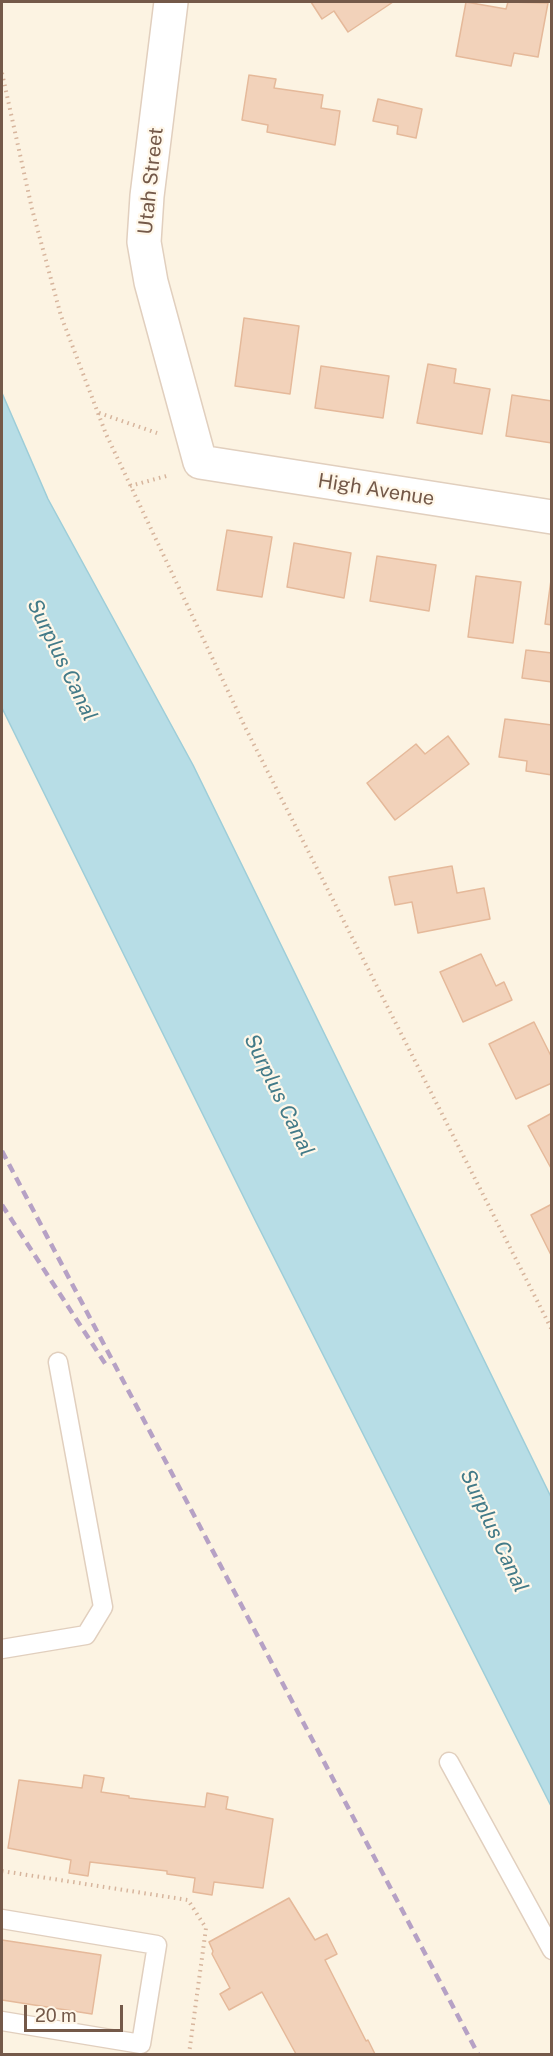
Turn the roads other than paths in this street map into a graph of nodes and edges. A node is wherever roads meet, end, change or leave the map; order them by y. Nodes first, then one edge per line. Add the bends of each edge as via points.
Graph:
1 (171, 2) edge
2 (200, 462) joint
3 (552, 517) edge
4 (58, 1362) dead end
5 (2, 1649) edge
6 (449, 1762) dead end
7 (2, 1919) edge
8 (552, 1950) edge
9 (2, 2021) edge

1 - 2 street, Utah Street via 144,242 151,282
2 - 3 street, High Avenue
4 - 5 lane via 103,1607 86,1635
6 - 8 lane
7 - 9 lane via 157,1945 141,2044

